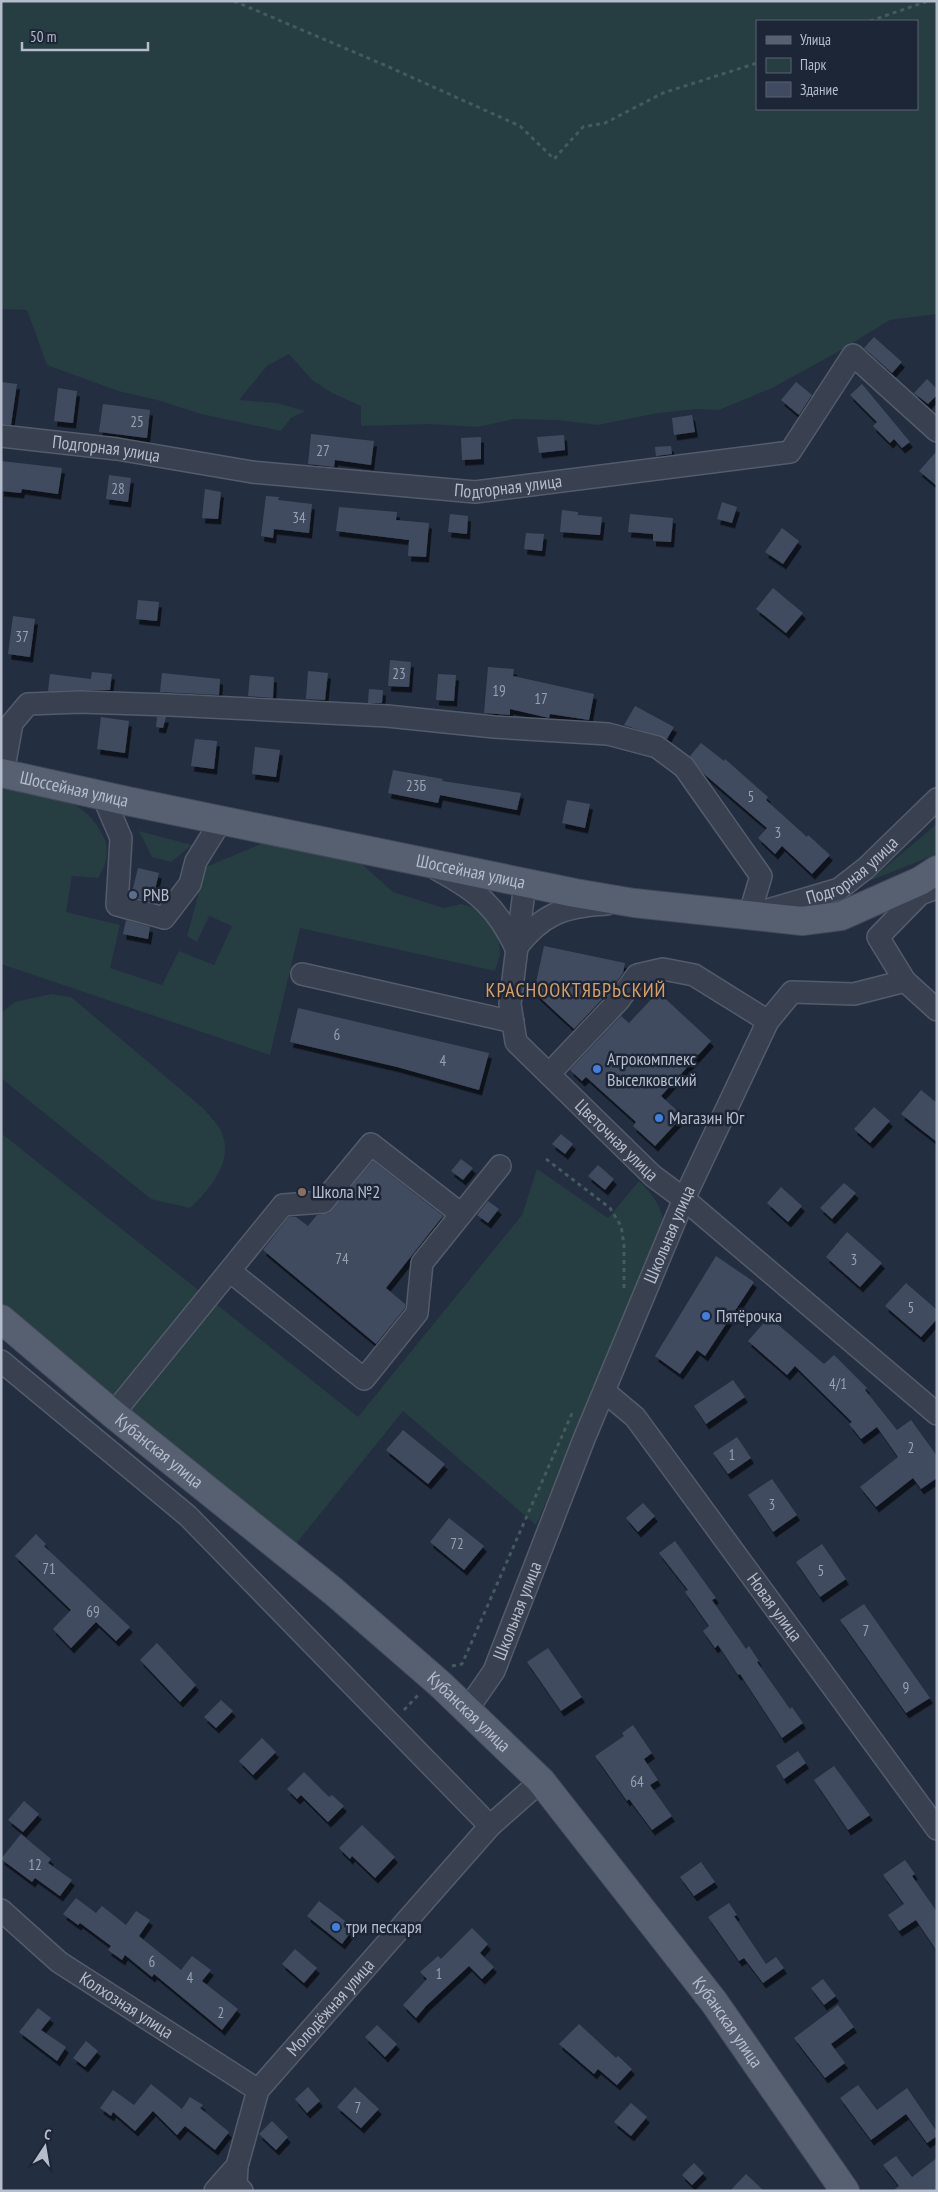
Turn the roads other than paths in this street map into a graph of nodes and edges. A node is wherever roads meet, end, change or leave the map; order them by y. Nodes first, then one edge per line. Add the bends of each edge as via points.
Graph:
1 (937, 431) edge
2 (1, 436) edge
3 (2, 773) edge
4 (103, 796) junction
5 (937, 799) edge
6 (222, 821) junction
7 (428, 864) junction
8 (937, 870) edge
9 (525, 883) junction
10 (937, 888) edge
11 (634, 903) junction
12 (749, 916) junction
13 (516, 948) junction
14 (302, 974) dead end
15 (905, 981) junction
16 (937, 1010) edge
17 (768, 1020) junction
18 (513, 1022) junction
19 (549, 1074) junction
20 (500, 1166) dead end
21 (684, 1199) junction
22 (462, 1214) junction
23 (231, 1272) junction
24 (1, 1319) edge
25 (1, 1361) edge
26 (605, 1392) junction
27 (113, 1414) junction
28 (937, 1414) edge
29 (467, 1710) junction
30 (540, 1781) junction
31 (490, 1826) junction
32 (937, 1829) edge
33 (1, 1910) edge
34 (258, 2090) junction
35 (237, 2166) junction
36 (215, 2191) edge
37 (242, 2191) edge
38 (846, 2191) edge

1 - 2 street, Подгорная улица via 853,355 790,452 475,492 252,472 117,449
3 - 4 main road, Шоссейная улица
3 - 12 street via 12,723 28,704 170,705 387,716 608,734 656,747 684,767 761,876
4 - 6 main road, Шоссейная улица
4 - 6 street via 121,838 117,905 164,918 190,884 196,861
5 - 12 street, Подгорная улица via 840,889
6 - 7 main road, Шоссейная улица
7 - 9 main road, Шоссейная улица
7 - 13 street via 480,895 503,922
8 - 12 main road, Шоссейная улица via 920,881 841,916 802,921
9 - 11 main road, Шоссейная улица
9 - 13 street, Цветочная улица
10 - 15 street via 920,894 878,937
11 - 12 main road, Шоссейная улица
11 - 13 street via 593,905 547,917 532,928
13 - 18 street, Цветочная улица via 510,1004
14 - 18 street
15 - 16 street
15 - 17 street, Школьная улица via 854,994 792,992
17 - 19 street via 694,975 663,969 638,975 619,1000
17 - 21 street, Школьная улица
18 - 19 street, Цветочная улица via 516,1042
19 - 21 street, Цветочная улица via 653,1176
20 - 22 street
21 - 26 street, Школьная улица
21 - 28 street, Цветочная улица
22 - 23 street via 371,1144 323,1202 283,1205
22 - 23 street via 422,1263 418,1313 364,1379
23 - 27 street
24 - 27 main road, Кубанская улица
25 - 31 street via 188,1516
26 - 29 street, Школьная улица via 494,1671
26 - 32 street, Новая улица via 635,1417
27 - 29 main road, Кубанская улица via 333,1591
29 - 30 main road, Кубанская улица
30 - 31 street, Молодёжная улица
30 - 38 main road, Кубанская улица via 714,2002
31 - 34 street, Молодёжная улица
33 - 34 street, Колхозная улица via 59,1962
34 - 35 street, Молодёжная улица
35 - 36 street, Молодёжная улица
35 - 37 street, Молодёжная улица via 236,2185

